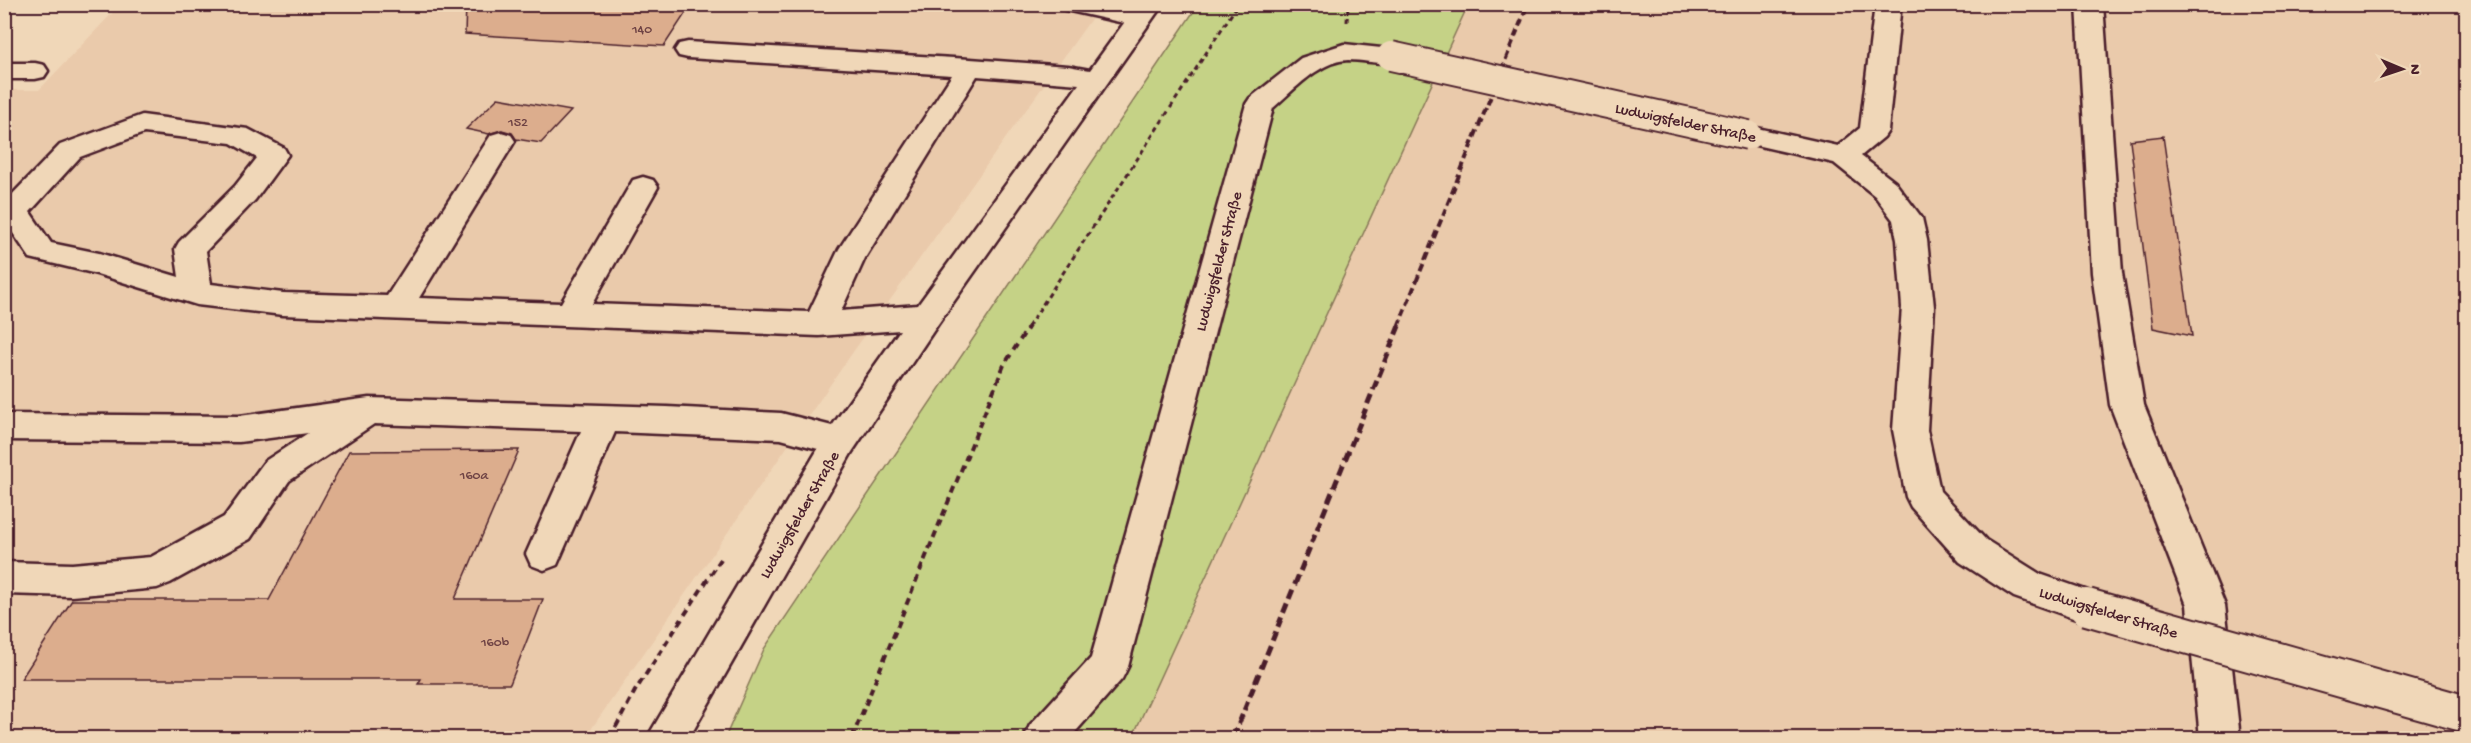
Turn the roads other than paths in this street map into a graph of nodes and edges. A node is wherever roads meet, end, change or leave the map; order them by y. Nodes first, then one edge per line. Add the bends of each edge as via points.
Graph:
1 (1888, 4) edge
2 (2090, 4) edge
3 (1077, 5) edge
4 (1146, 12) edge
5 (688, 50) dead end
6 (970, 67) junction
7 (4, 71) edge
8 (35, 71) dead end
9 (1098, 80) junction
10 (501, 141) dead end
11 (1843, 156) junction
12 (643, 187) dead end
13 (197, 294) junction
14 (396, 308) junction
15 (570, 315) junction
16 (927, 316) junction
17 (819, 324) junction
18 (369, 411) junction
19 (604, 418) junction
20 (4, 427) edge
21 (840, 442) junction
22 (544, 554) dead end
23 (4, 578) edge
24 (2466, 714) edge
25 (667, 738) edge
26 (1044, 738) edge
27 (2220, 738) edge

1 - 11 street via 1874,131
2 - 27 street via 2107,273 2127,405 2206,605
3 - 4 street
4 - 9 street, Ludwigsfelder Straße
5 - 6 street
6 - 9 street
6 - 17 street via 850,257
7 - 8 street
9 - 16 street, Ludwigsfelder Straße
10 - 14 street
11 - 24 street, Ludwigsfelder Straße, bridge via 1885,189 1907,218 1918,307 1910,430 1924,497 1973,551 2027,586 2087,607
11 - 26 street, Ludwigsfelder Straße, bridge via 1391,56 1344,52 1310,64 1260,104 1108,667
12 - 15 street
13 - 13 street via 190,249 245,194 274,155 238,135 142,124 70,151 14,211 41,251
13 - 14 street via 283,304
14 - 15 street
15 - 17 street
16 - 17 street
16 - 21 street, Ludwigsfelder Straße
18 - 19 street
18 - 20 street via 239,429
18 - 23 street via 277,471 237,528 157,572 72,580
19 - 21 street via 781,426
19 - 22 street
21 - 25 street, Ludwigsfelder Straße

